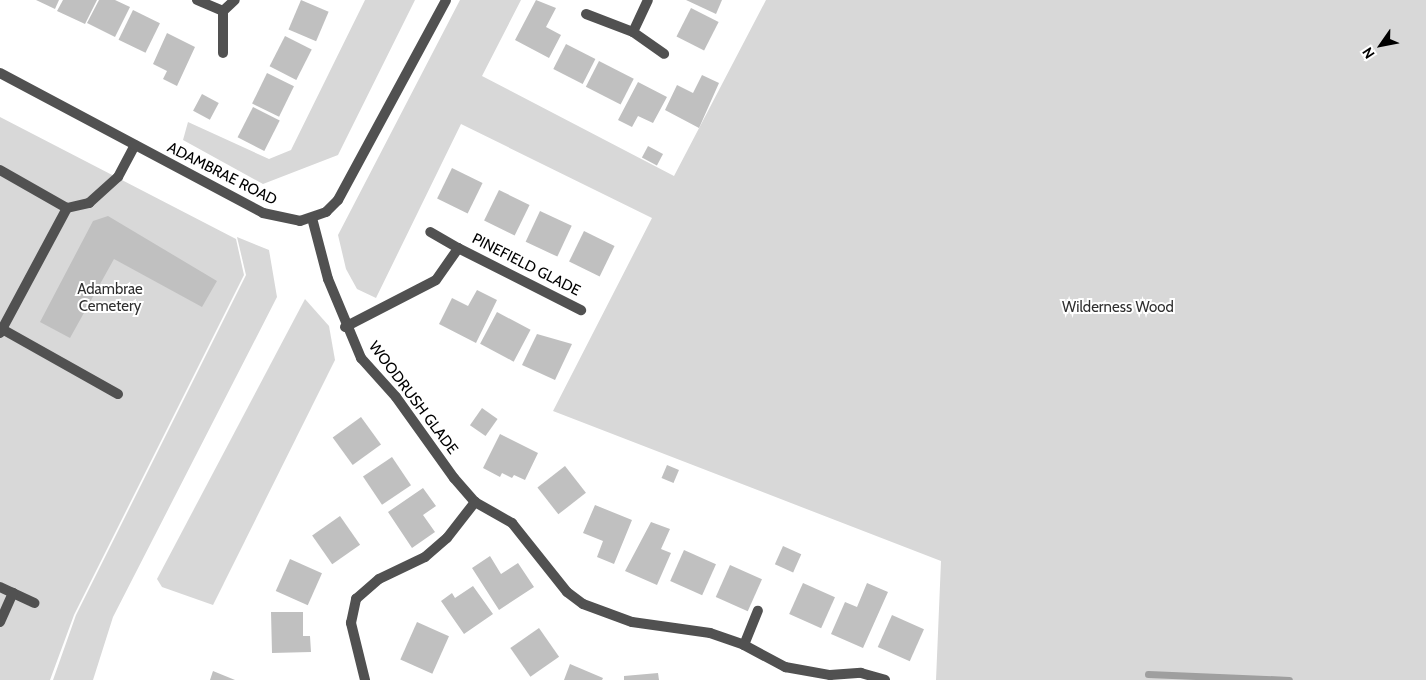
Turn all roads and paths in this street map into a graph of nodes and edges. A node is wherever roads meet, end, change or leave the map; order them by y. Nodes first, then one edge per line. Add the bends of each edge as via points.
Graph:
1 (197, 0) edge
2 (235, 0) edge
3 (446, 0) edge
4 (648, 0) edge
5 (222, 11) junction
6 (586, 14) dead end
7 (633, 32) junction
8 (223, 53) dead end
9 (664, 54) dead end
10 (0, 73) edge
11 (135, 145) junction
12 (0, 170) edge
13 (67, 208) junction
14 (312, 218) junction
15 (430, 232) dead end
16 (458, 248) junction
17 (581, 310) dead end
18 (345, 326) junction
19 (1, 331) edge
20 (118, 394) dead end
21 (475, 502) junction
22 (0, 587) edge
23 (13, 593) junction
24 (34, 603) dead end
25 (758, 610) dead end
26 (0, 622) edge
27 (744, 645) junction
28 (365, 680) edge
29 (885, 680) edge

1 - 5 street
2 - 5 street
3 - 14 street via 338,200
4 - 7 street
5 - 8 street
6 - 7 street
7 - 9 street
10 - 11 street, ADAMBRAE ROAD
11 - 13 street via 118,177 90,203
11 - 14 street, ADAMBRAE ROAD via 263,213 285,220
12 - 13 street
13 - 19 street
14 - 18 street, WOODRUSH GLADE
15 - 16 street, PINEFIELD GLADE
16 - 17 street, PINEFIELD GLADE
16 - 18 street, PINEFIELD GLADE via 436,280
18 - 21 street, WOODRUSH GLADE via 361,358
19 - 20 street
21 - 27 street, WOODRUSH GLADE via 512,523 557,582 583,604 632,622 710,633
21 - 28 street via 447,538 425,557 379,579 356,599 351,623
22 - 23 street
23 - 24 street
23 - 26 street
25 - 27 street
27 - 29 street, WOODRUSH GLADE via 785,667 830,676 861,673

